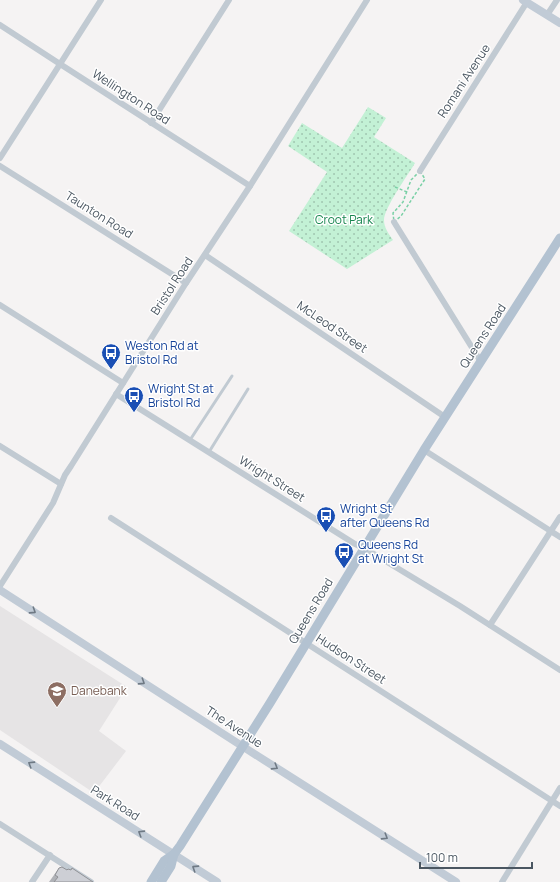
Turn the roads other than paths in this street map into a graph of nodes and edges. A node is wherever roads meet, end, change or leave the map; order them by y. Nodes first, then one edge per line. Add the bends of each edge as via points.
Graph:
1 (101, 0) edge
2 (229, 0) edge
3 (367, 0) edge
4 (557, 0) edge
5 (525, 1) edge
6 (547, 15) junction
7 (560, 23) edge
8 (0, 25) edge
9 (60, 64) junction
10 (151, 123) junction
11 (0, 158) edge
12 (0, 166) edge
13 (420, 171) road end
14 (250, 186) junction
15 (394, 222) road end
16 (560, 238) edge
17 (205, 255) junction
18 (186, 283) junction
19 (0, 305) edge
20 (481, 362) junction
21 (232, 376) dead end
22 (123, 383) junction
23 (248, 389) dead end
24 (116, 394) junction
25 (445, 417) junction
26 (190, 440) junction
27 (0, 446) edge
28 (424, 450) junction
29 (209, 452) junction
30 (61, 484) junction
31 (560, 517) edge
32 (111, 518) dead end
33 (551, 531) junction
34 (560, 537) edge
35 (364, 548) junction
36 (0, 586) edge
37 (0, 590) edge
38 (490, 625) junction
39 (306, 643) junction
40 (560, 670) edge
41 (0, 744) edge
42 (242, 746) junction
43 (560, 788) edge
44 (552, 801) junction
45 (560, 806) edge
46 (0, 824) edge
47 (174, 854) junction
48 (50, 856) junction
49 (32, 882) edge
50 (91, 882) edge
51 (151, 882) edge
52 (161, 882) edge
53 (217, 882) edge
54 (456, 882) edge
55 (502, 882) edge

1 - 9 street
2 - 10 street
3 - 14 street, Bristol Road
4 - 6 street
5 - 6 street
5 - 13 street, Romani Avenue
6 - 7 street
8 - 9 street, Wellington Road
9 - 10 street, Wellington Road
9 - 11 street
10 - 14 street, Wellington Road
12 - 18 street, Taunton Road
14 - 17 street, Bristol Road
15 - 20 street
16 - 20 main road, Queens Road
17 - 18 street, Bristol Road
17 - 25 street, McLeod Street
18 - 22 street, Bristol Road
19 - 22 street
20 - 25 main road, Queens Road
21 - 26 lane
22 - 24 street, Bristol Road
23 - 29 lane
24 - 26 street, Wright Street
24 - 30 street, Bristol Road
25 - 28 main road, Queens Road
26 - 29 street, Wright Street
27 - 30 street
28 - 33 street
28 - 35 main road, Queens Road
29 - 35 street, Wright Street
30 - 36 street, Bristol Road via 53,503
31 - 33 street
32 - 39 street, Hudson Street
33 - 34 street
33 - 38 street
35 - 38 street, Wright Street
35 - 39 main road, Queens Road
37 -> 42 street, The Avenue
38 - 40 street, Wright Street
39 - 42 main road, Queens Road
39 - 44 street, Hudson Street
47 -> 41 street, Park Road
42 - 47 main road, Queens Road
42 -> 54 street, The Avenue
43 - 44 street
44 - 45 street, Hudson Street
44 - 55 street
46 - 48 street
47 - 51 main road, Queens Road via 164,861
47 - 52 main road, Queens Road via 171,866
53 -> 47 street, Park Road
48 - 49 street
48 - 50 street

